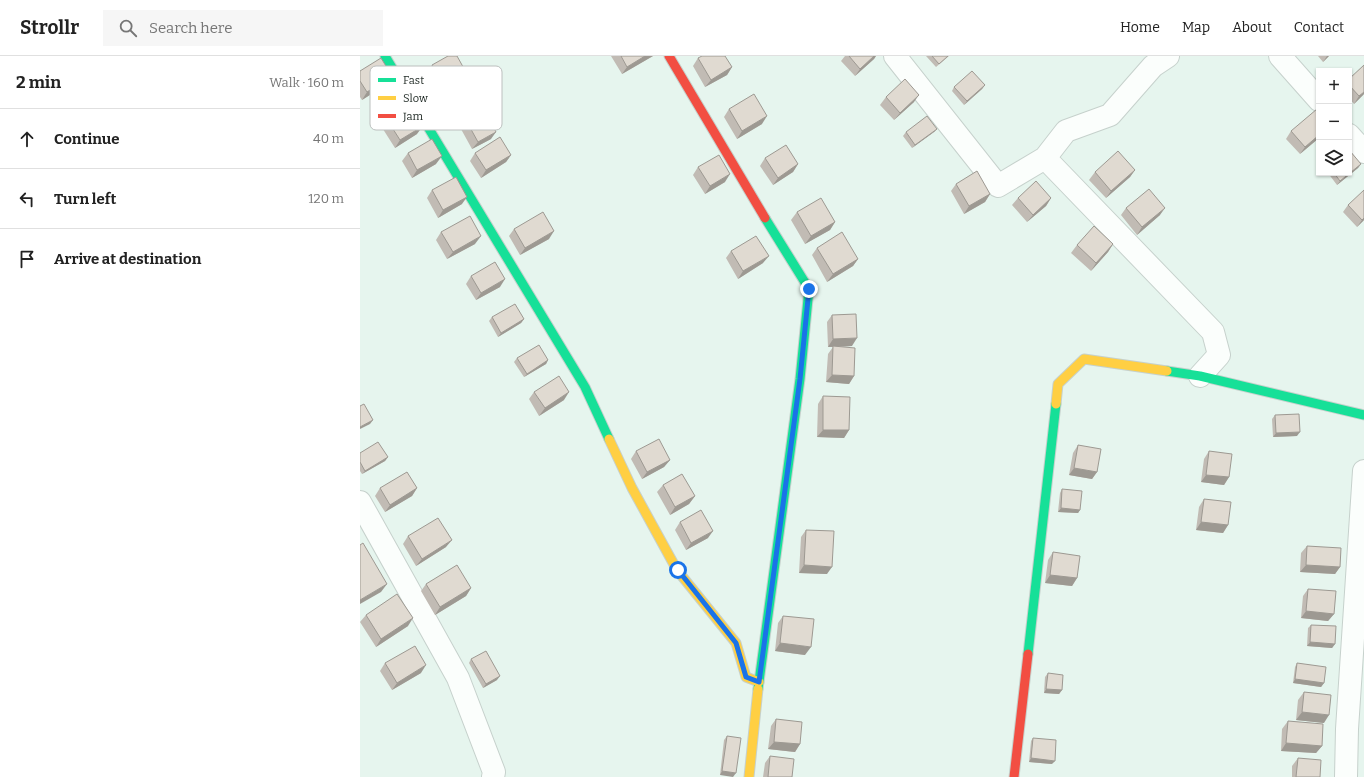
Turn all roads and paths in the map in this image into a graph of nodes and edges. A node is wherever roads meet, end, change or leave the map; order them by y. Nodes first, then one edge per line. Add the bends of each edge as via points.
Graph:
1 (385, 56) edge
2 (669, 56) edge
3 (895, 56) edge
4 (1168, 56) edge
5 (1280, 56) edge
6 (391, 66) edge
7 (1316, 97) edge
8 (430, 130) edge
9 (1352, 138) edge
10 (1364, 152) edge
11 (1045, 158) junction
12 (1200, 376) junction
13 (1364, 415) edge
14 (1364, 472) edge
15 (360, 502) edge
16 (759, 682) junction
17 (1355, 726) edge
18 (493, 777) edge
19 (749, 777) edge
20 (1014, 777) edge
21 (1346, 777) edge

1 - 6 street
2 - 16 street via 742,183 809,289 800,379
3 - 11 street via 998,186
4 - 11 street via 1153,66 1110,115 1066,131
5 - 7 street
8 - 16 street via 585,387 632,488 678,570 736,643 746,677
9 - 10 street
11 - 12 street via 1213,332 1219,355
12 - 13 street
12 - 20 street via 1084,359 1058,384
14 - 17 street
15 - 18 street via 458,678 494,772
16 - 19 street
17 - 21 street

